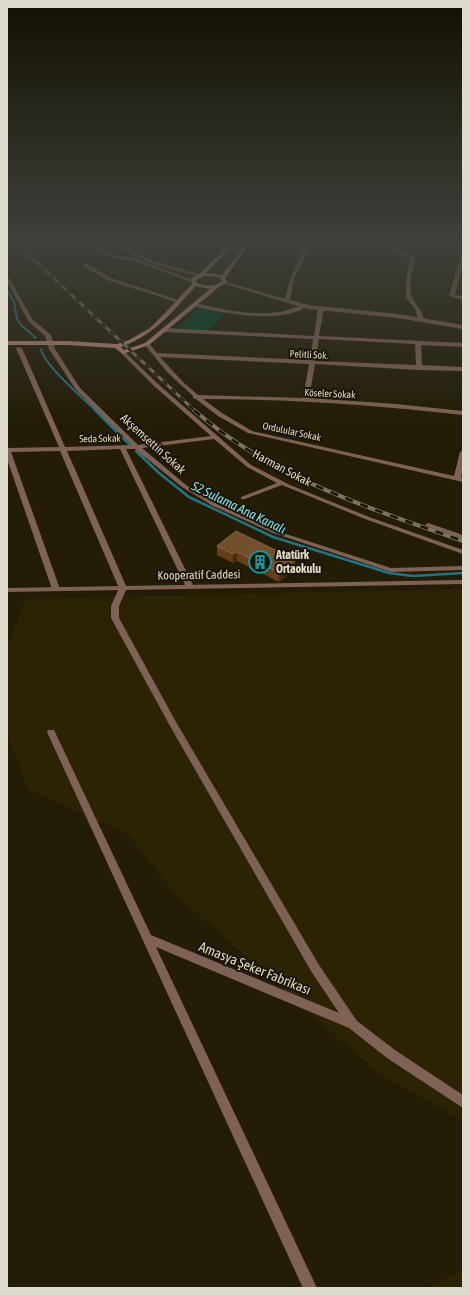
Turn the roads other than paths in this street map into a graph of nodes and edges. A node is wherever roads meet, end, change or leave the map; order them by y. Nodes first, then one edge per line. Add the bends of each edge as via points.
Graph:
1 (20, 301) edge
2 (178, 301) edge
3 (199, 301) edge
4 (288, 301) edge
5 (412, 301) edge
6 (195, 305) junction
7 (304, 306) junction
8 (321, 308) junction
9 (421, 320) junction
10 (463, 327) edge
11 (165, 330) junction
12 (316, 338) junction
13 (7, 343) edge
14 (51, 343) junction
15 (418, 343) junction
16 (147, 344) junction
17 (463, 345) edge
18 (117, 346) junction
19 (19, 348) dead end
20 (123, 352) junction
21 (155, 355) junction
22 (312, 364) junction
23 (419, 368) junction
24 (463, 369) edge
25 (195, 397) junction
26 (306, 400) junction
27 (463, 413) edge
28 (218, 437) junction
29 (122, 447) junction
30 (138, 447) junction
31 (63, 448) junction
32 (7, 450) edge
33 (463, 452) edge
34 (460, 479) edge
35 (282, 483) junction
36 (242, 498) dead end
37 (428, 525) dead end
38 (463, 537) edge
39 (463, 552) edge
40 (463, 568) edge
41 (463, 582) edge
42 (190, 587) junction
43 (123, 588) junction
44 (56, 589) junction
45 (7, 590) edge
46 (51, 732) dead end
47 (147, 938) junction
48 (353, 1024) junction
49 (463, 1102) edge
50 (310, 1288) edge

1 - 14 street, Akşemsettin Sokak via 31,321 48,335
2 - 18 main road via 161,323
3 - 6 main road
4 - 7 street
5 - 9 street via 418,309
6 - 7 street via 259,315 292,312
6 - 11 main road
7 - 8 street
8 - 9 street
8 - 12 street
9 - 10 street
11 - 12 street
11 - 16 main road
12 - 15 street
12 - 22 street
13 - 14 main road
14 - 18 main road
14 - 30 street, Akşemsettin Sokak via 52,349 78,389
15 - 17 street
15 - 23 street
16 - 20 main road
16 - 21 street, Ordulular Sokak
18 - 20 main road
19 - 31 street
20 - 28 street, Harman Sokak via 156,385
21 - 22 street, Pelitli Sok.
21 - 25 street, Ordulular Sokak
22 - 23 street, Pelitli Sok.
22 - 26 street
23 - 24 street, Pelitli Sok.
25 - 26 street, Köseler Sokak
25 - 34 street, Ordulular Sokak via 223,418 250,432
26 - 27 street, Köseler Sokak via 429,408
28 - 30 street, Seda Sokak
28 - 35 street, Harman Sokak via 249,466
29 - 30 street, Seda Sokak
29 - 31 street, Seda Sokak
29 - 42 street
30 - 40 street, Akşemsettin Sokak via 184,486 215,505 275,532 391,570
31 - 32 street, Seda Sokak
31 - 43 street
32 - 44 street
33 - 34 street
35 - 36 street
35 - 39 street, Harman Sokak via 367,518
37 - 38 street
41 - 42 street, Kooperatif Caddesi
42 - 43 street, Kooperatif Caddesi
43 - 44 street, Kooperatif Caddesi
43 - 48 street via 115,606 115,618 173,724 315,968
44 - 45 street, Kooperatif Caddesi
46 - 47 street
47 - 48 street, Amasya Şeker Fabrikası
47 - 50 street
48 - 49 street via 391,1054

